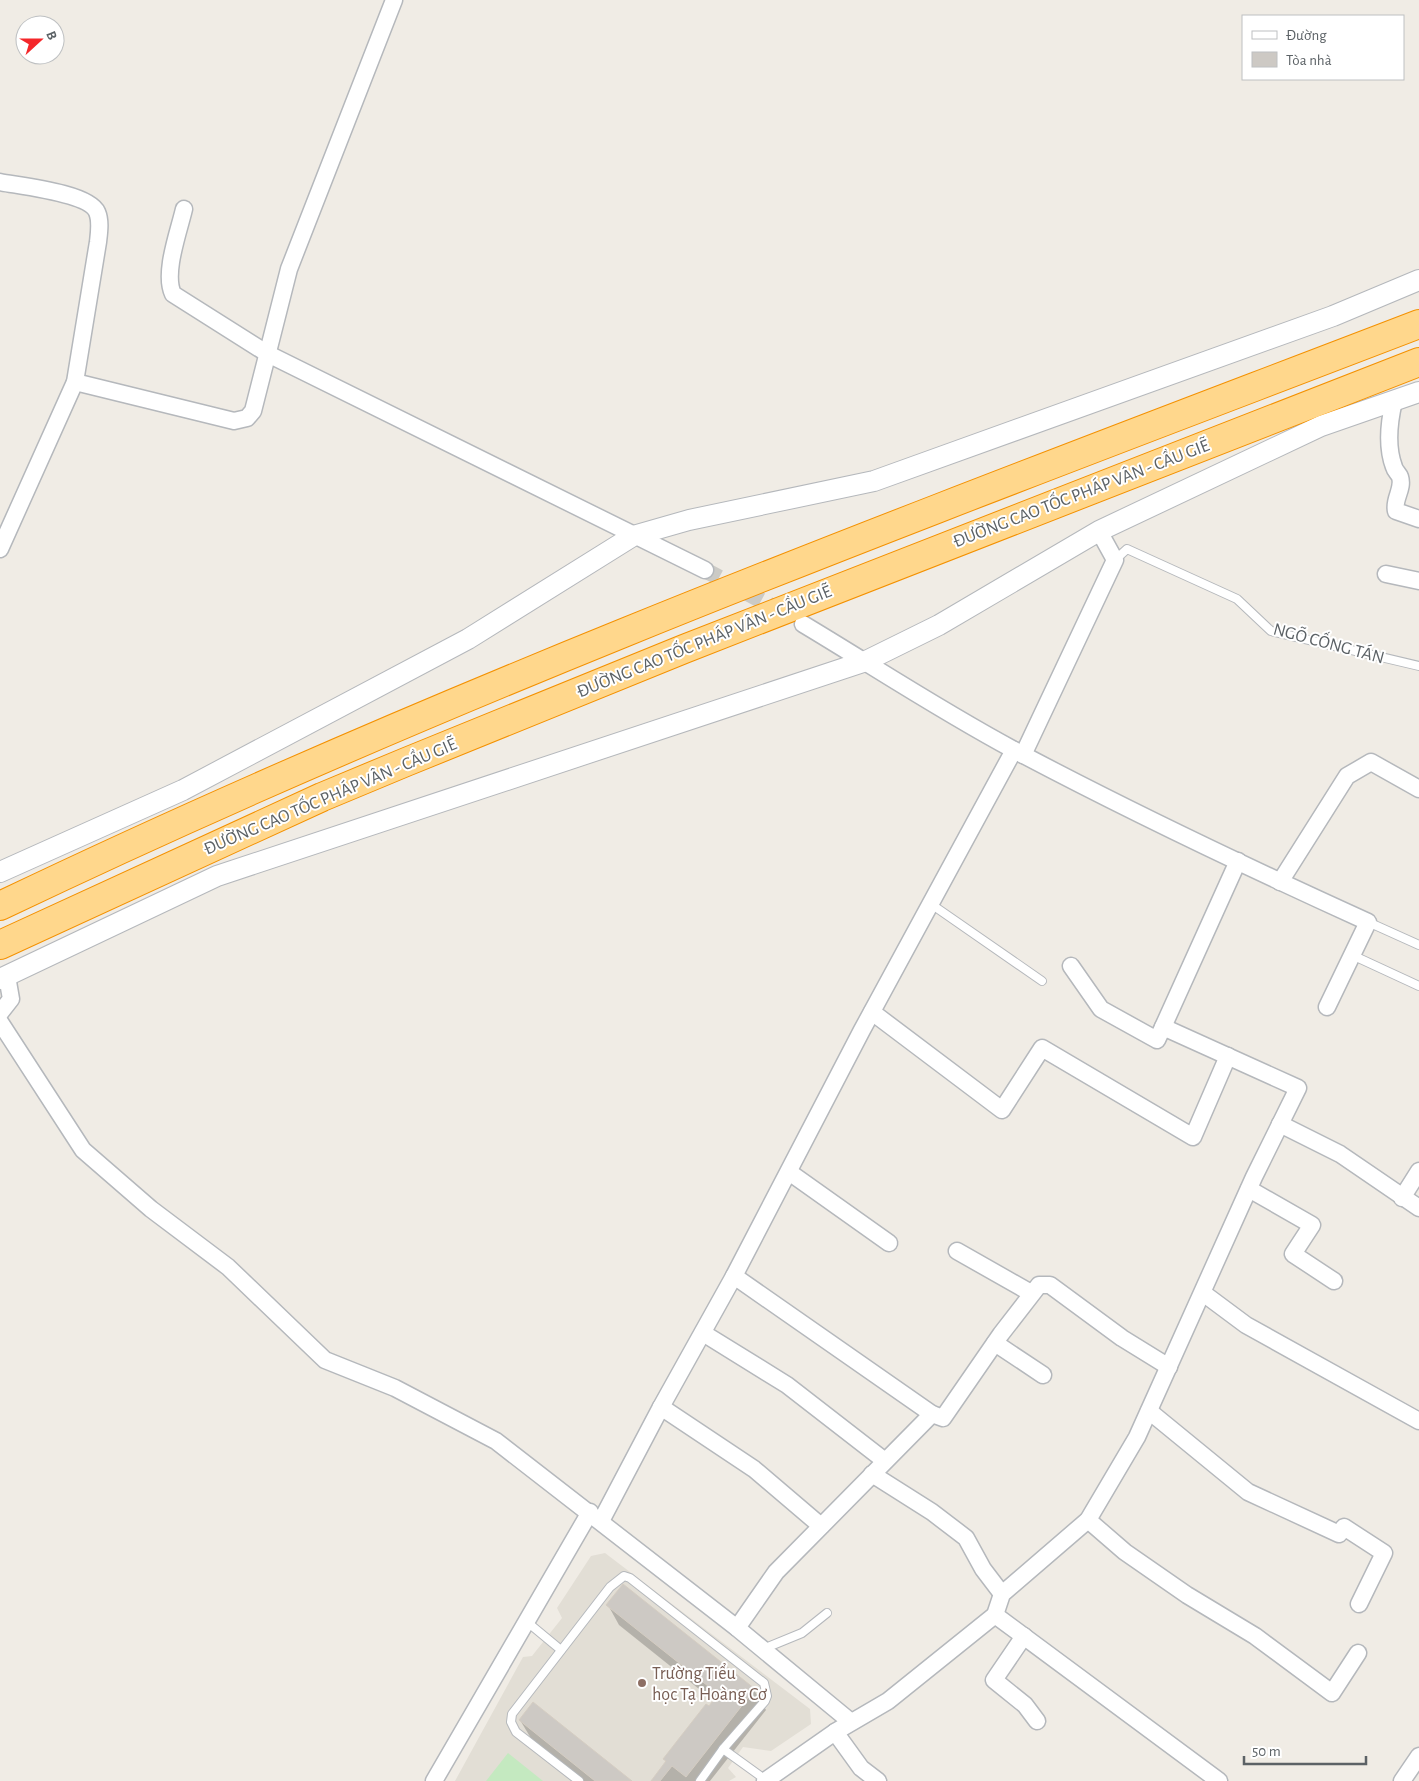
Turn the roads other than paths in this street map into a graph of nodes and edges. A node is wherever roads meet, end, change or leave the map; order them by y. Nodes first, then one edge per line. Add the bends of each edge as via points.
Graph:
1 (394, 0) edge
2 (0, 182) edge
3 (184, 209) dead end
4 (1419, 280) edge
5 (1419, 324) edge
6 (268, 354) junction
7 (1419, 362) edge
8 (75, 382) junction
9 (1419, 392) edge
10 (1394, 401) junction
11 (1419, 519) edge
12 (1099, 531) junction
13 (633, 536) junction
14 (0, 549) edge
15 (1115, 560) junction
16 (705, 570) tunnel mouth
17 (1386, 574) dead end
18 (1419, 581) edge
19 (803, 624) dead end
20 (866, 661) junction
21 (1419, 666) edge
22 (1019, 752) junction
23 (1419, 789) edge
24 (1238, 861) junction
25 (0, 872) edge
26 (1280, 882) junction
27 (930, 904) junction
28 (0, 906) edge
29 (1368, 922) junction
30 (0, 945) edge
31 (1419, 945) edge
32 (1352, 955) junction
33 (1071, 966) dead end
34 (3, 978) edge
35 (1042, 981) dead end
36 (1419, 986) edge
37 (1327, 1008) dead end
38 (872, 1012) junction
39 (0, 1013) edge
40 (0, 1022) edge
41 (1163, 1027) junction
42 (1228, 1056) junction
43 (1280, 1124) junction
44 (1419, 1171) edge
45 (788, 1172) junction
46 (1249, 1189) junction
47 (1402, 1198) junction
48 (1419, 1208) edge
49 (889, 1243) dead end
50 (957, 1251) dead end
51 (734, 1276) junction
52 (1334, 1281) dead end
53 (1203, 1293) junction
54 (1031, 1294) junction
55 (702, 1334) junction
56 (995, 1343) junction
57 (1169, 1366) junction
58 (1043, 1375) dead end
59 (660, 1407) junction
60 (1149, 1411) junction
61 (932, 1414) junction
62 (1419, 1421) edge
63 (885, 1461) junction
64 (872, 1474) junction
65 (595, 1517) junction
66 (1088, 1520) junction
67 (820, 1526) junction
68 (1002, 1594) junction
69 (1359, 1604) dead end
70 (827, 1613) dead end
71 (995, 1615) junction
72 (526, 1621) junction
73 (737, 1628) junction
74 (1024, 1636) junction
75 (763, 1649) junction
76 (561, 1650) junction
77 (1358, 1653) dead end
78 (1037, 1721) dead end
79 (851, 1722) junction
80 (835, 1732) junction
81 (723, 1749) junction
82 (1419, 1756) edge
83 (766, 1780) edge
84 (434, 1781) edge
85 (579, 1781) edge
86 (700, 1781) edge
87 (878, 1781) edge
88 (1220, 1781) edge
89 (1402, 1781) edge

1 - 6 street via 288,268
2 - 8 street via 80,198 97,210 100,219 98,242
3 - 6 street via 170,271 173,294
4 - 13 street via 1333,316 874,481 689,520
5 - 28 highway, ĐƯỜNG CAO TỐC PHÁP VÂN - CẦU GIẼ via 672,613 142,838
6 - 8 street via 253,411 242,420 234,421
6 - 13 street
7 - 30 highway, ĐƯỜNG CAO TỐC PHÁP VÂN - CẦU GIẼ via 684,648 416,758 322,797
8 - 14 street
9 - 10 street
10 - 11 street via 1390,442 1400,477 1394,504 1396,512
10 - 12 street via 1321,426
12 - 15 street
12 - 20 street via 939,625
13 - 16 street
13 - 25 street via 459,644 183,790
15 - 21 lane, NGÕ CỐNG TÁN via 1127,548 1237,599 1271,630
15 - 22 street
17 - 18 street
19 - 20 street
20 - 22 street via 929,703
20 - 34 street via 217,876
22 - 24 street
22 - 27 street
23 - 26 street via 1371,762 1347,776
24 - 26 street
24 - 41 street
26 - 29 street
27 - 35 lane
27 - 38 street
29 - 31 lane
29 - 32 street
32 - 36 lane
32 - 37 street
33 - 41 street via 1101,1009 1158,1040
34 - 39 street via 11,998
38 - 42 street via 1002,1110 1042,1048 1193,1137
38 - 45 street
40 - 65 street via 83,1150 151,1209 228,1267 325,1360 395,1388 496,1441
41 - 42 street
42 - 43 street via 1298,1088
43 - 46 street
43 - 47 street via 1340,1154
44 - 47 street
45 - 49 street
45 - 51 street
46 - 52 street via 1312,1225 1293,1254
46 - 53 street
47 - 48 street
50 - 54 street
51 - 55 street
51 - 61 street
53 - 57 street
53 - 62 street via 1246,1325
54 - 56 street
54 - 57 street via 1039,1285 1050,1285 1122,1338
55 - 59 street
55 - 63 street via 787,1385
56 - 58 street
56 - 61 street via 943,1418
57 - 60 street
59 - 65 street
59 - 67 street via 754,1470
60 - 66 street
60 - 69 street via 1248,1492 1339,1534 1344,1527 1384,1553
61 - 63 street
63 - 64 street
64 - 67 street
64 - 68 street via 966,1538
65 - 72 street
65 - 73 street
66 - 68 street
66 - 77 street via 1125,1552 1255,1636 1332,1694
67 - 73 street via 776,1572
68 - 71 street
70 - 75 lane via 802,1633
71 - 74 street
71 - 79 street via 888,1701
72 - 76 lane
72 - 84 street
73 - 75 street
74 - 78 street via 994,1680 1025,1705
74 - 88 street
75 - 79 street
76 - 81 lane via 610,1587 620,1578 630,1578 764,1683 765,1701
76 - 85 lane via 512,1714 510,1722 516,1732
79 - 80 street
80 - 83 street
80 - 87 street via 861,1768
81 - 83 lane
81 - 86 lane
82 - 89 street

